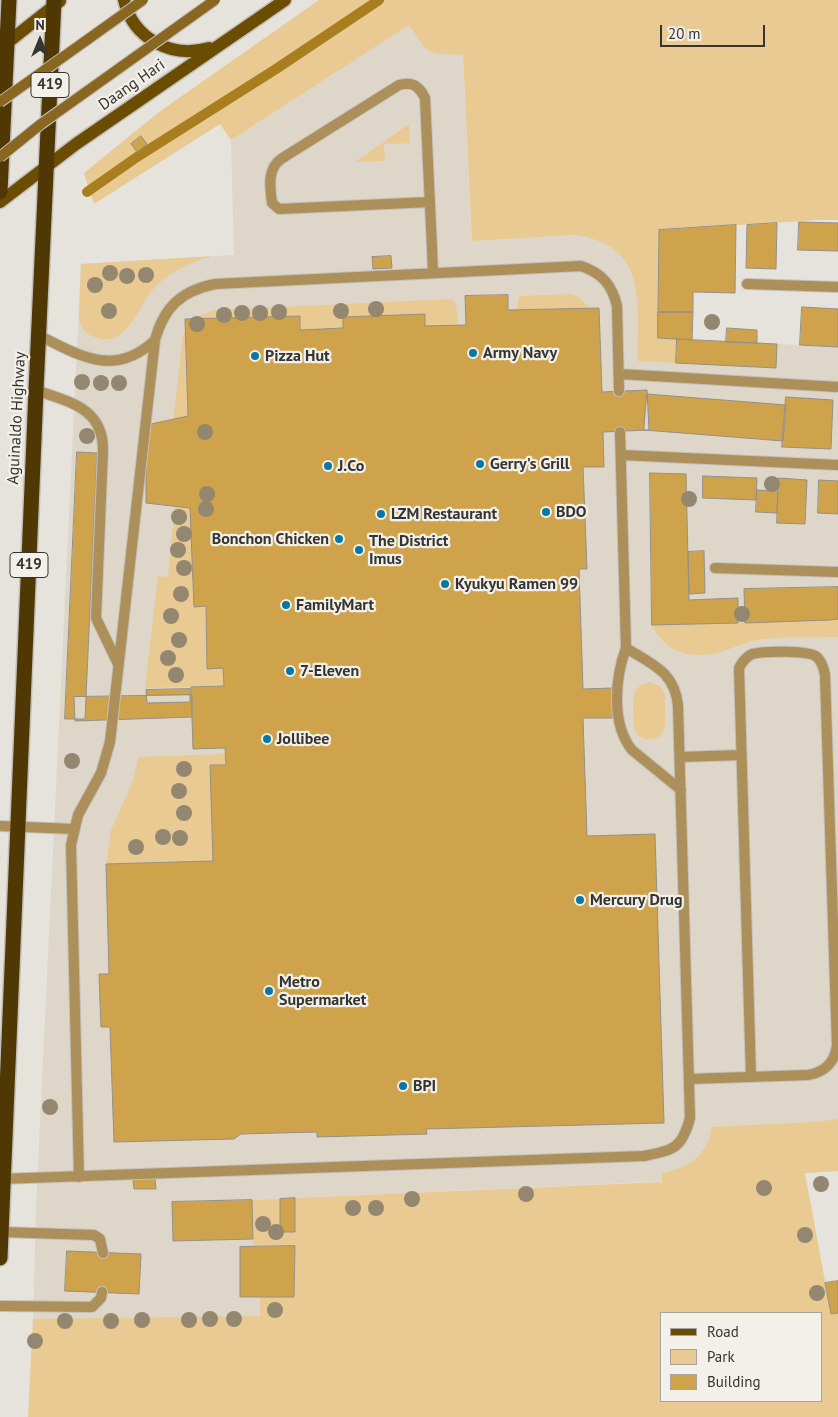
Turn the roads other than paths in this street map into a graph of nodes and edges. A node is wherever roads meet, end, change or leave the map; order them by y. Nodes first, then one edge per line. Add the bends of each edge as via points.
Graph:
1 (9, 0) edge
2 (124, 0) edge
3 (143, 0) edge
4 (215, 0) edge
5 (285, 0) edge
6 (56, 2) edge
7 (7, 43) junction
8 (216, 46) junction
9 (0, 102) edge
10 (0, 157) edge
11 (46, 166) junction
12 (0, 192) edge
13 (0, 202) edge
14 (430, 202) junction
15 (433, 273) junction
16 (747, 284) dead end
17 (838, 287) edge
18 (38, 335) junction
19 (155, 340) junction
20 (618, 374) junction
21 (838, 387) edge
22 (36, 390) junction
23 (619, 391) dead end
24 (620, 432) dead end
25 (621, 455) junction
26 (838, 465) edge
27 (715, 568) dead end
28 (838, 572) edge
29 (626, 648) junction
30 (118, 666) junction
31 (741, 755) junction
32 (680, 757) junction
33 (681, 790) junction
34 (0, 826) edge
35 (18, 827) junction
36 (74, 829) junction
37 (751, 1077) junction
38 (689, 1079) junction
39 (79, 1177) junction
40 (1, 1179) edge
41 (1, 1232) junction
42 (104, 1253) dead end
43 (0, 1258) edge
44 (102, 1292) dead end
45 (0, 1306) edge

1 - 7 highway
2 - 8 main road via 133,22 162,46 180,52
3 - 9 main road, bridge
4 - 10 main road, bridge
5 - 8 main road, Daang Hari
6 - 7 main road
6 - 11 highway, Aguinaldo Highway / 419
7 - 12 highway
8 - 11 main road, Daang Hari
11 - 13 main road, Daang Hari
11 - 18 highway, Aguinaldo Highway / 419
14 - 14 street via 279,209 272,203 271,172 276,162 399,85 415,84 425,98
14 - 15 street
15 - 19 street via 225,283 201,287 175,302 159,326
15 - 20 street via 569,266 592,270 610,285 617,306
16 - 17 street
18 - 19 street via 100,362 132,357
18 - 22 highway, Aguinaldo Highway / 419
19 - 30 street
20 - 21 street
20 - 23 street
22 - 30 street via 86,410 101,431 104,450 96,618
22 - 35 highway, Aguinaldo Highway / 419
24 - 25 street
25 - 26 street
25 - 29 street
27 - 28 street
29 - 32 street via 666,674 673,684 677,694
29 - 33 street via 618,681 618,717 622,734 632,750
30 - 36 street via 106,758 78,814
31 - 32 street
31 - 37 street
31 - 37 street via 738,677 744,660 751,655 800,652 818,658 825,675 835,1056 830,1065 816,1074
32 - 33 street
33 - 38 street
34 - 35 street
35 - 36 street
35 - 40 highway, Aguinaldo Highway / 419
36 - 39 street via 71,861
37 - 38 street
38 - 39 street via 690,1118 681,1141 670,1151 644,1156
39 - 40 street
40 - 41 highway, Aguinaldo Highway / 419
41 - 42 street via 94,1234 100,1239
41 - 43 highway, Aguinaldo Highway / 419
44 - 45 street via 92,1307

